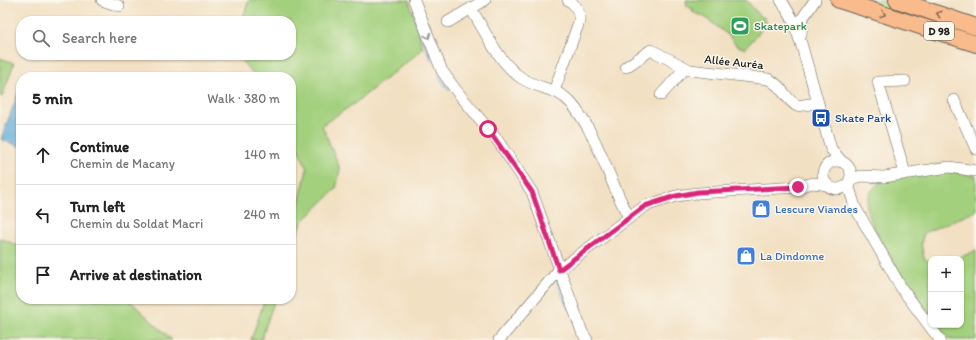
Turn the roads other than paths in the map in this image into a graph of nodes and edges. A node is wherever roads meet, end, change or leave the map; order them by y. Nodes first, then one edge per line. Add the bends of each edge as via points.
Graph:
1 (102, 0) edge
2 (484, 0) edge
3 (568, 0) edge
4 (781, 0) edge
5 (814, 0) edge
6 (839, 0) edge
7 (897, 0) edge
8 (417, 1) edge
9 (119, 6) dead end
10 (471, 9) junction
11 (448, 22) dead end
12 (976, 26) edge
13 (801, 43) junction
14 (976, 44) edge
15 (626, 67) dead end
16 (685, 68) junction
17 (905, 81) dead end
18 (554, 91) junction
19 (661, 95) dead end
20 (954, 100) dead end
21 (817, 102) junction
22 (831, 149) junction
23 (976, 149) edge
24 (845, 165) junction
25 (826, 168) junction
26 (976, 171) edge
27 (905, 173) junction
28 (867, 176) junction
29 (849, 182) junction
30 (813, 183) junction
31 (832, 187) junction
32 (855, 207) junction
33 (629, 217) junction
34 (559, 270) junction
35 (499, 340) edge
36 (587, 340) edge
37 (940, 340) edge

1 - 9 street
2 - 10 street
3 - 18 street via 580,14 579,22
4 - 13 street via 792,18
5 - 13 street via 802,19
6 -> 14 highway, D 98
12 -> 7 highway, D 98
8 -> 34 street via 442,72 454,90 498,141 532,192
10 - 11 street
10 - 18 street via 512,71 540,88
13 - 21 street
15 - 16 street, Allée Auréa via 651,50
16 - 19 street
16 - 21 street, Allée Auréa via 768,79 779,85 797,106
17 - 27 street via 878,82
18 - 33 street via 563,95 581,117
20 - 23 street
21 - 22 street
22 - 24 street
22 - 25 street
24 - 25 street via 832,162
24 - 28 street
24 - 29 street
25 - 30 street
25 - 31 street via 824,178
26 - 27 street via 949,167
27 - 28 street via 884,177
28 - 29 street
29 - 31 street via 842,188
29 - 32 street
30 - 31 street
30 - 33 street via 798,187 698,192 676,196 645,206
31 - 32 street
32 - 37 street via 902,289
33 - 34 street
34 - 35 street
34 - 36 street

